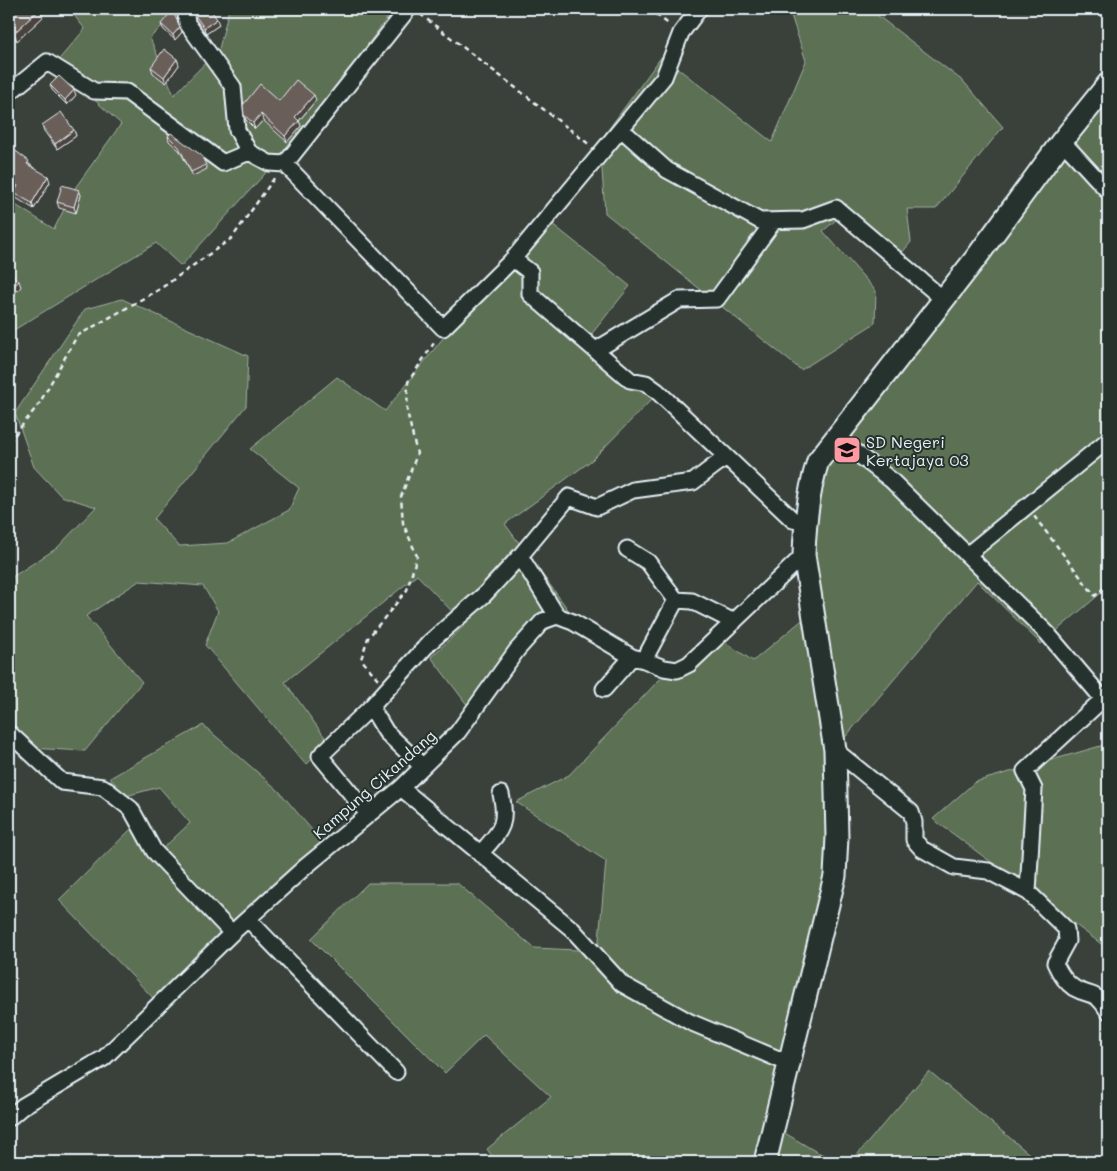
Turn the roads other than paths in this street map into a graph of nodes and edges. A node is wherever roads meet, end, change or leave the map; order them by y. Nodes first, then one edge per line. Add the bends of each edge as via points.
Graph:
1 (192, 9) edge
2 (408, 9) edge
3 (699, 9) edge
4 (1108, 84) edge
5 (9, 93) edge
6 (621, 129) junction
7 (1062, 141) junction
8 (250, 152) junction
9 (284, 164) junction
10 (1108, 191) edge
11 (774, 221) junction
12 (513, 259) junction
13 (943, 300) junction
14 (596, 350) junction
15 (837, 438) junction
16 (1108, 440) edge
17 (726, 457) junction
18 (804, 522) junction
19 (627, 549) dead end
20 (804, 555) junction
21 (967, 555) junction
22 (520, 556) junction
23 (676, 600) junction
24 (557, 616) junction
25 (734, 622) junction
26 (638, 658) junction
27 (604, 689) dead end
28 (371, 707) junction
29 (9, 733) edge
30 (835, 750) junction
31 (422, 766) junction
32 (400, 788) junction
33 (501, 794) dead end
34 (368, 814) junction
35 (480, 854) junction
36 (1028, 892) junction
37 (248, 919) junction
38 (232, 933) junction
39 (1108, 1011) edge
40 (788, 1063) junction
41 (396, 1072) dead end
42 (9, 1118) edge
43 (765, 1162) edge

1 - 8 street via 186,14 187,23 233,87 237,130
2 - 9 street
3 - 6 street via 681,33 664,77
4 - 7 street
5 - 8 street via 47,62 94,91 128,92 222,163
6 - 11 street via 667,170 760,221
6 - 12 street
7 - 10 street
7 - 13 street
8 - 9 street via 269,163
9 - 12 street via 444,328
11 - 13 street via 803,220 836,208
11 - 14 street via 717,299 679,300
12 - 14 street via 530,272 530,294
13 - 15 street
14 - 17 street via 630,380 646,383 657,391
15 - 18 street via 818,461
15 - 21 street via 891,480
16 - 21 street
17 - 18 street via 793,520
17 - 22 street via 693,482 633,490 596,507 569,497
18 - 20 street
19 - 23 street via 648,562
20 - 25 street
20 - 30 street
21 - 36 street via 1047,634 1103,699 1025,771 1034,789
22 - 24 street
22 - 28 street via 485,594 430,642
23 - 25 street via 692,601
23 - 26 street
24 - 26 street
24 - 31 street, Kampung Cikandang via 543,621 524,642 458,732
25 - 26 street via 689,664 678,670
26 - 27 street
28 - 31 street via 386,732
28 - 34 street via 320,756
29 - 38 street via 62,782 103,787 131,809 154,851
30 - 36 street via 911,812 914,840 922,849 954,867 988,871
30 - 40 street via 838,837 835,876
31 - 32 street, Kampung Cikandang
32 - 34 street, Kampung Cikandang
32 - 35 street
33 - 35 street via 505,812 500,831
34 - 37 street, Kampung Cikandang
35 - 40 street via 572,929 622,984 690,1022
36 - 39 street via 1066,929 1067,941 1055,963 1060,974 1073,988 1102,1000
37 - 38 street, Kampung Cikandang
37 - 41 street
38 - 42 street, Kampung Cikandang via 104,1058 23,1106
40 - 43 street

